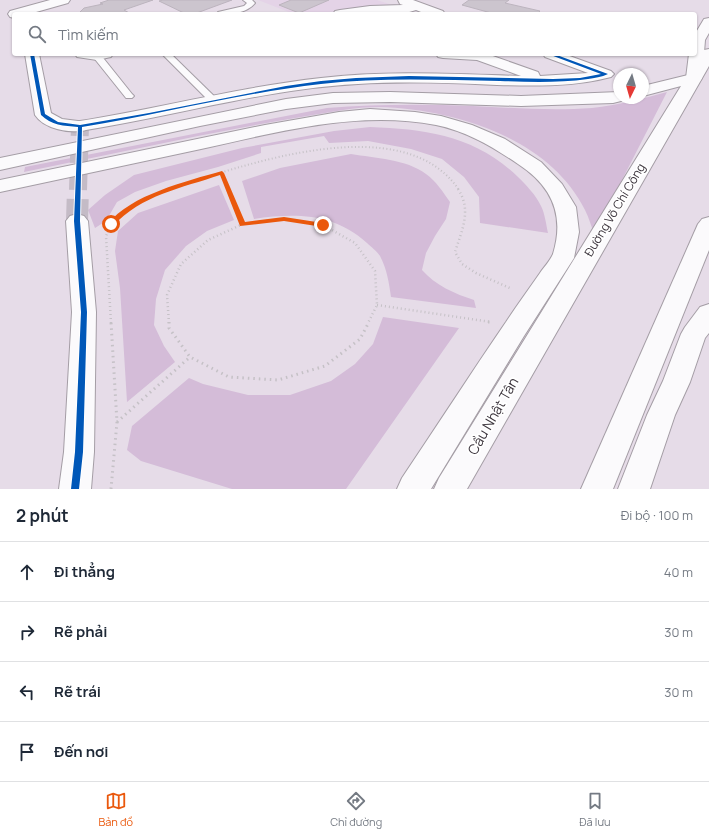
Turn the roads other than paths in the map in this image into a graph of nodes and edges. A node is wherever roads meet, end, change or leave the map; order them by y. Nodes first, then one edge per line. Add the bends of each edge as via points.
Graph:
1 (39, 0) edge
2 (64, 0) edge
3 (247, 0) edge
4 (408, 2) edge
5 (446, 3) dead end
6 (0, 10) edge
7 (25, 12) edge
8 (230, 12) edge
9 (369, 12) edge
10 (433, 12) edge
11 (436, 12) edge
12 (12, 15) edge
13 (0, 18) edge
14 (709, 22) edge
15 (697, 50) edge
16 (709, 52) edge
17 (32, 56) edge
18 (102, 56) edge
19 (168, 56) edge
20 (479, 56) edge
21 (556, 56) edge
22 (696, 56) edge
23 (694, 78) junction
24 (550, 81) junction
25 (649, 89) edge
26 (129, 96) dead end
27 (613, 98) edge
28 (213, 100) junction
29 (0, 164) edge
30 (0, 186) edge
31 (77, 220) tunnel mouth
32 (709, 224) edge
33 (709, 314) edge
34 (514, 331) junction
35 (75, 489) edge
36 (414, 489) edge
37 (450, 489) edge
38 (597, 489) edge
39 (634, 489) edge

1 - 6 main road
2 - 7 main road
3 - 8 lane via 251,3 247,8
4 - 9 main road via 406,9
4 - 10 main road
5 - 11 main road
12 - 13 main road
14 - 15 main road, Đường Võ Chí Công via 698,40
16 - 23 main road, Đường Võ Chí Công
17 - 28 main road via 43,116 50,122 80,126
18 - 26 lane
19 - 28 lane
20 - 24 main road
21 - 24 main road via 606,74 591,78
22 - 23 main road, Đường Võ Chí Công
23 - 25 main road
23 - 34 main road, Đường Võ Chí Công
24 - 28 main road via 358,79 283,87
27 - 29 main road via 521,101 333,98 286,104
30 - 34 main road via 339,117 370,114 441,121 499,143 534,166 555,188 566,207 568,232 563,258
31 - 35 main road via 84,312 79,452
32 - 38 main road
33 - 39 main road via 694,334
34 - 36 main road
34 - 37 main road, Cầu Nhật Tân

